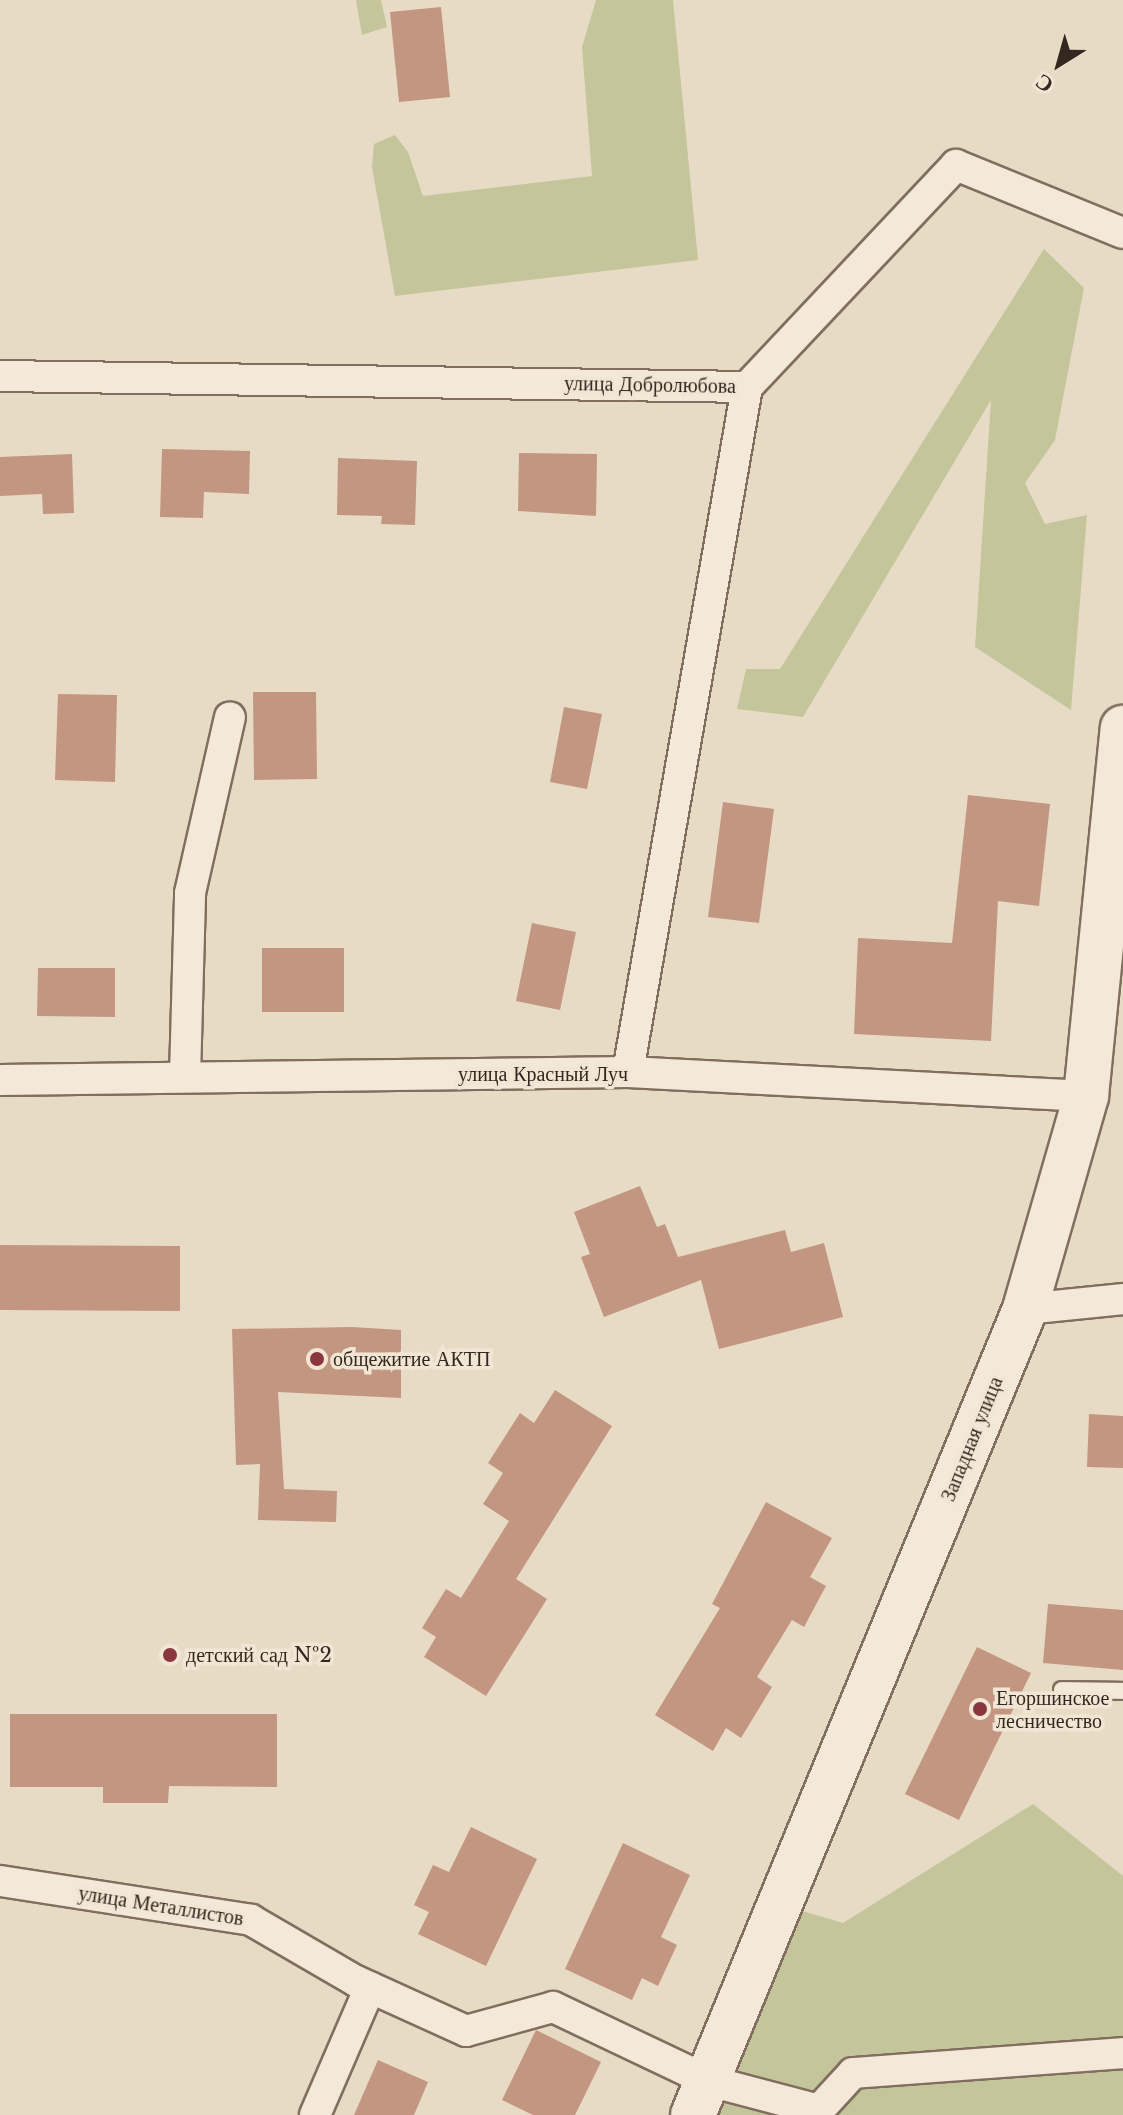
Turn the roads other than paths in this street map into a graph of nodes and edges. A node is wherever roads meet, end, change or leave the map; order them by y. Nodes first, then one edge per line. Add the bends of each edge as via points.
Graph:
1 (1123, 233) edge
2 (0, 376) edge
3 (747, 387) junction
4 (230, 717) dead end
5 (1123, 728) edge
6 (628, 1072) junction
7 (185, 1076) junction
8 (0, 1080) edge
9 (1086, 1096) junction
10 (1123, 1299) edge
11 (1025, 1309) junction
12 (1062, 1690) dead end
13 (1123, 1691) edge
14 (0, 1881) edge
15 (370, 1987) junction
16 (1123, 2053) edge
17 (701, 2098) edge
18 (315, 2115) edge

1 - 3 street via 956,165
2 - 3 street, улица Добролюбова
3 - 6 street, улица Добролюбова
4 - 7 street via 190,893
5 - 9 street, Западная улица
6 - 7 street, улица Красный Луч
6 - 9 street, улица Красный Луч
7 - 8 street, улица Красный Луч
9 - 11 street, Западная улица
10 - 11 street
11 - 17 street, Западная улица
12 - 13 lane
14 - 15 street, улица Металлистов via 251,1920
15 - 17 street, улица Металлистов via 466,2031 553,2007
15 - 18 street
16 - 17 street, улица Металлистов via 853,2073 819,2110

